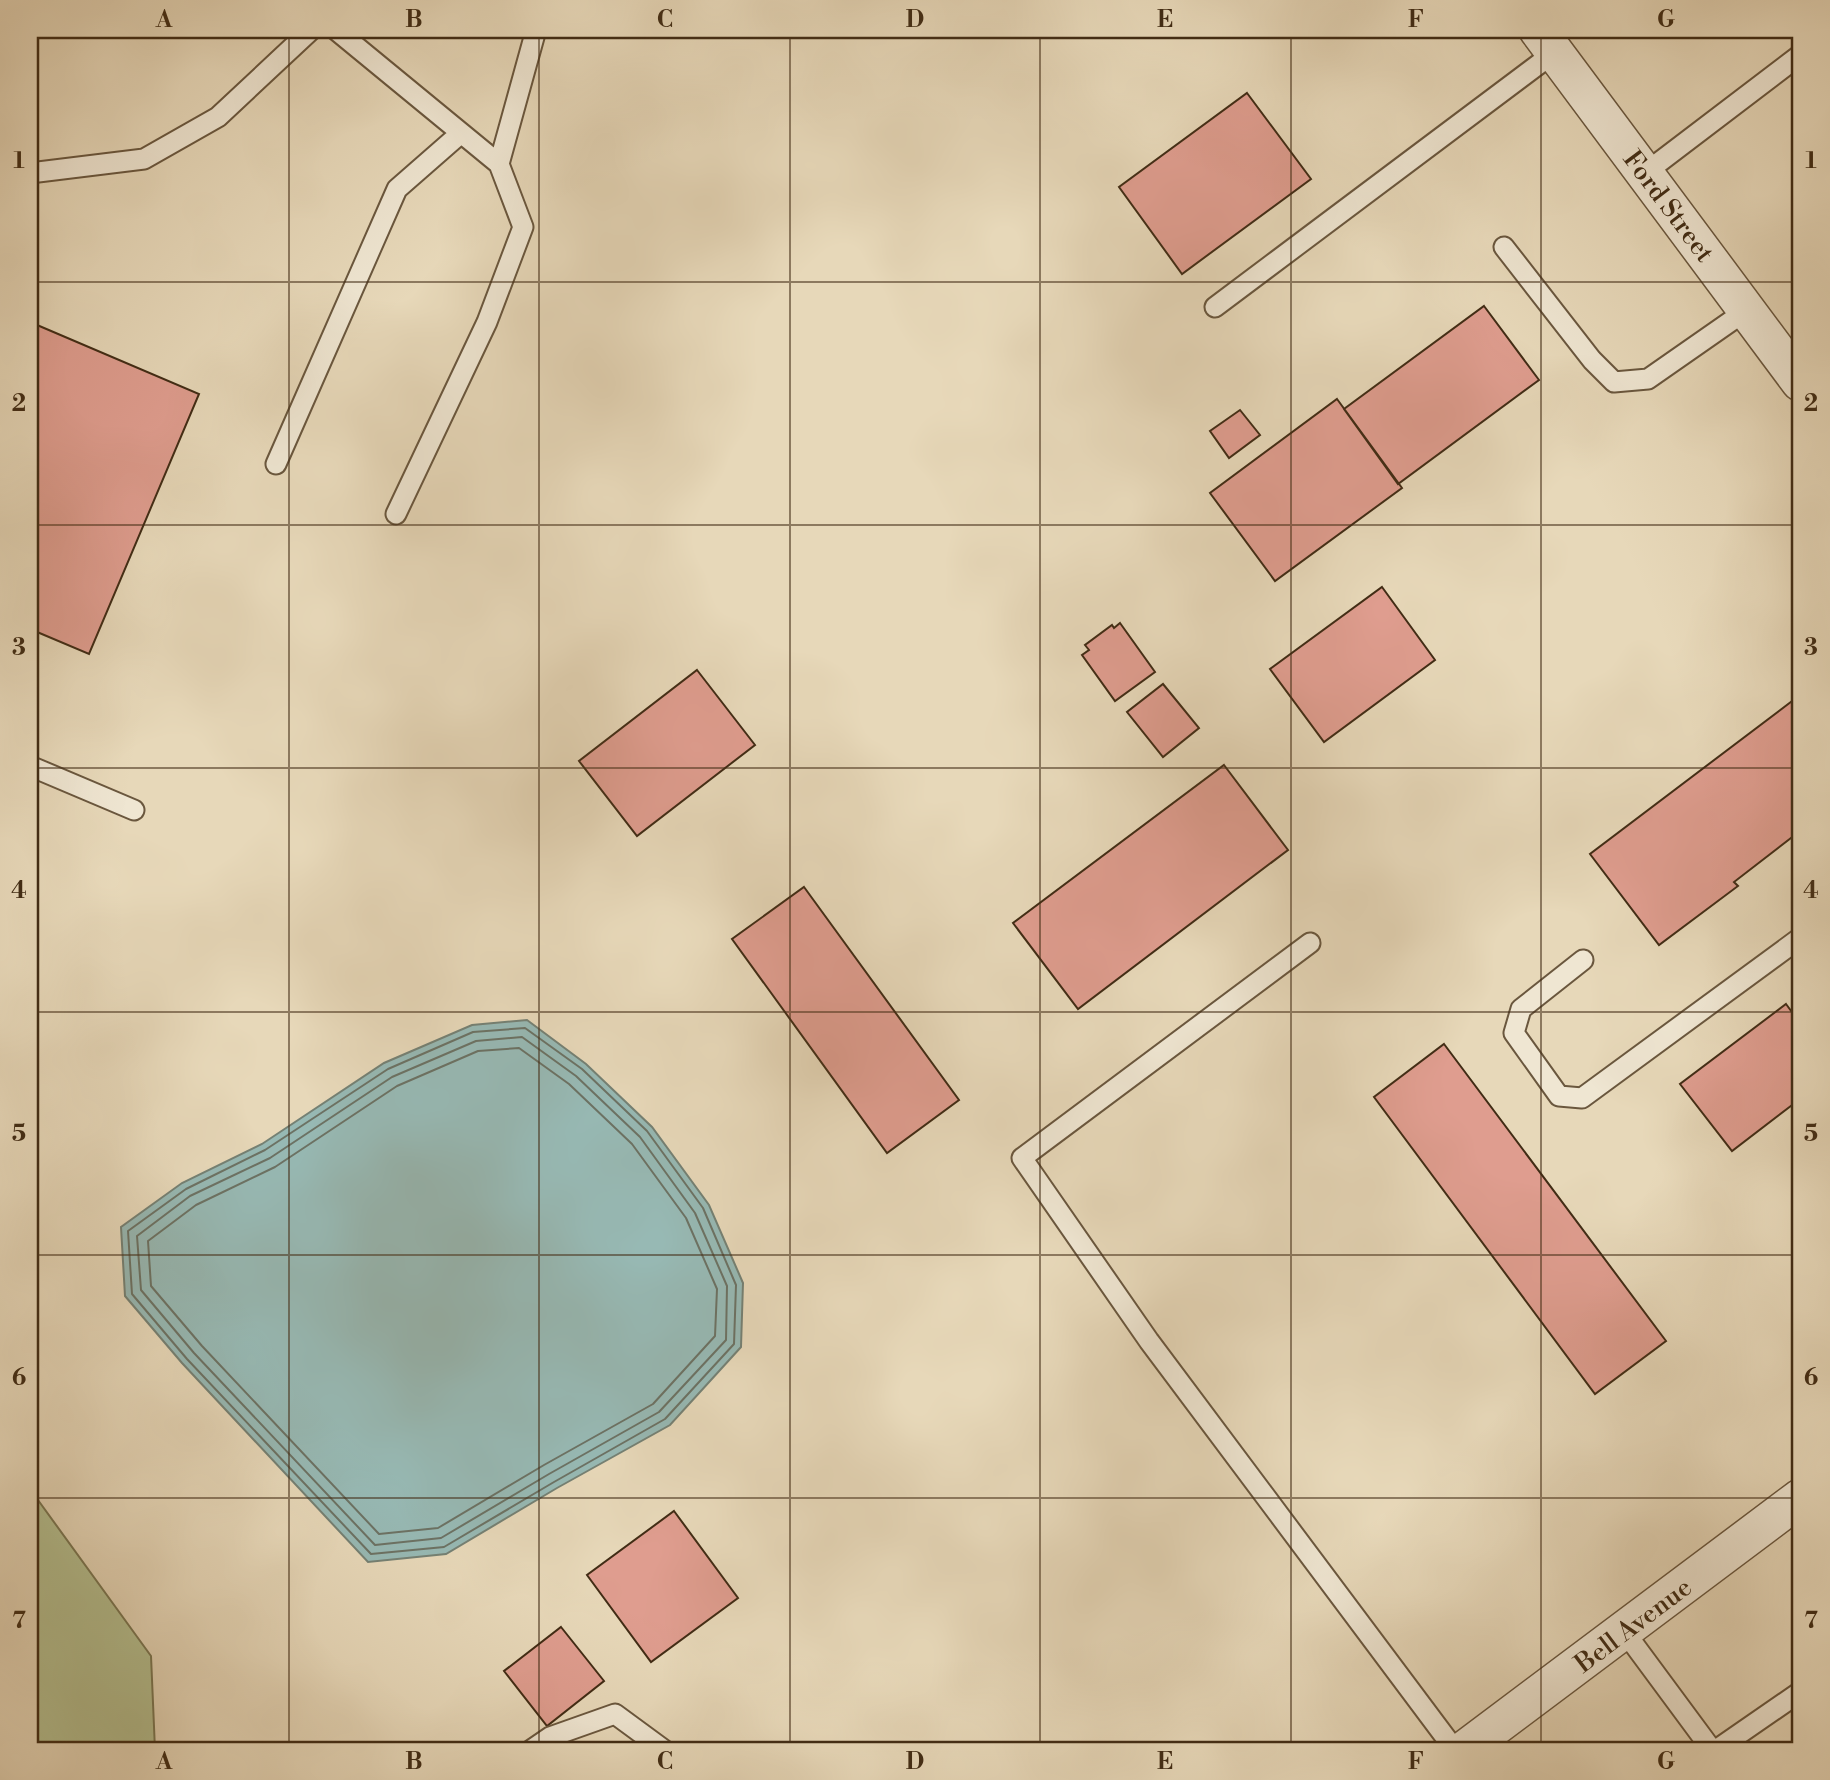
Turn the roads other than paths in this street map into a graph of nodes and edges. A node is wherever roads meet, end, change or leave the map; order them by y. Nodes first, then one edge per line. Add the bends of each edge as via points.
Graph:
1 (311, 30) edge
2 (336, 30) edge
3 (536, 30) edge
4 (1546, 41) edge
5 (1800, 55) edge
6 (461, 133) junction
7 (499, 164) junction
8 (30, 173) edge
9 (1645, 173) junction
10 (1504, 247) dead end
11 (1215, 307) dead end
12 (1747, 310) junction
13 (1800, 382) edge
14 (276, 464) dead end
15 (396, 514) dead end
16 (30, 766) edge
17 (134, 810) dead end
18 (1800, 938) edge
19 (1310, 943) dead end
20 (1583, 960) dead end
21 (1800, 1498) edge
22 (1624, 1632) junction
23 (1800, 1692) edge
24 (531, 1750) edge
25 (664, 1750) edge
26 (1455, 1750) edge
27 (1464, 1750) edge
28 (1714, 1750) edge

1 - 8 lane via 218,117 144,159
2 - 6 lane
3 - 7 lane
4 - 9 street, Ford Street
4 - 11 lane
5 - 9 lane
6 - 7 lane
6 - 14 lane via 397,190
7 - 15 lane via 523,226 487,322
9 - 12 street, Ford Street
10 - 12 lane via 1614,382 1648,379
12 - 13 street, Ford Street
16 - 17 lane
18 - 20 lane via 1582,1098 1559,1096 1514,1033 1521,1009
19 - 26 lane via 1022,1158 1149,1341
21 - 22 street, Bell Avenue
22 - 27 street, Bell Avenue
22 - 28 lane
23 - 28 lane
24 - 25 lane via 550,1737 615,1714

